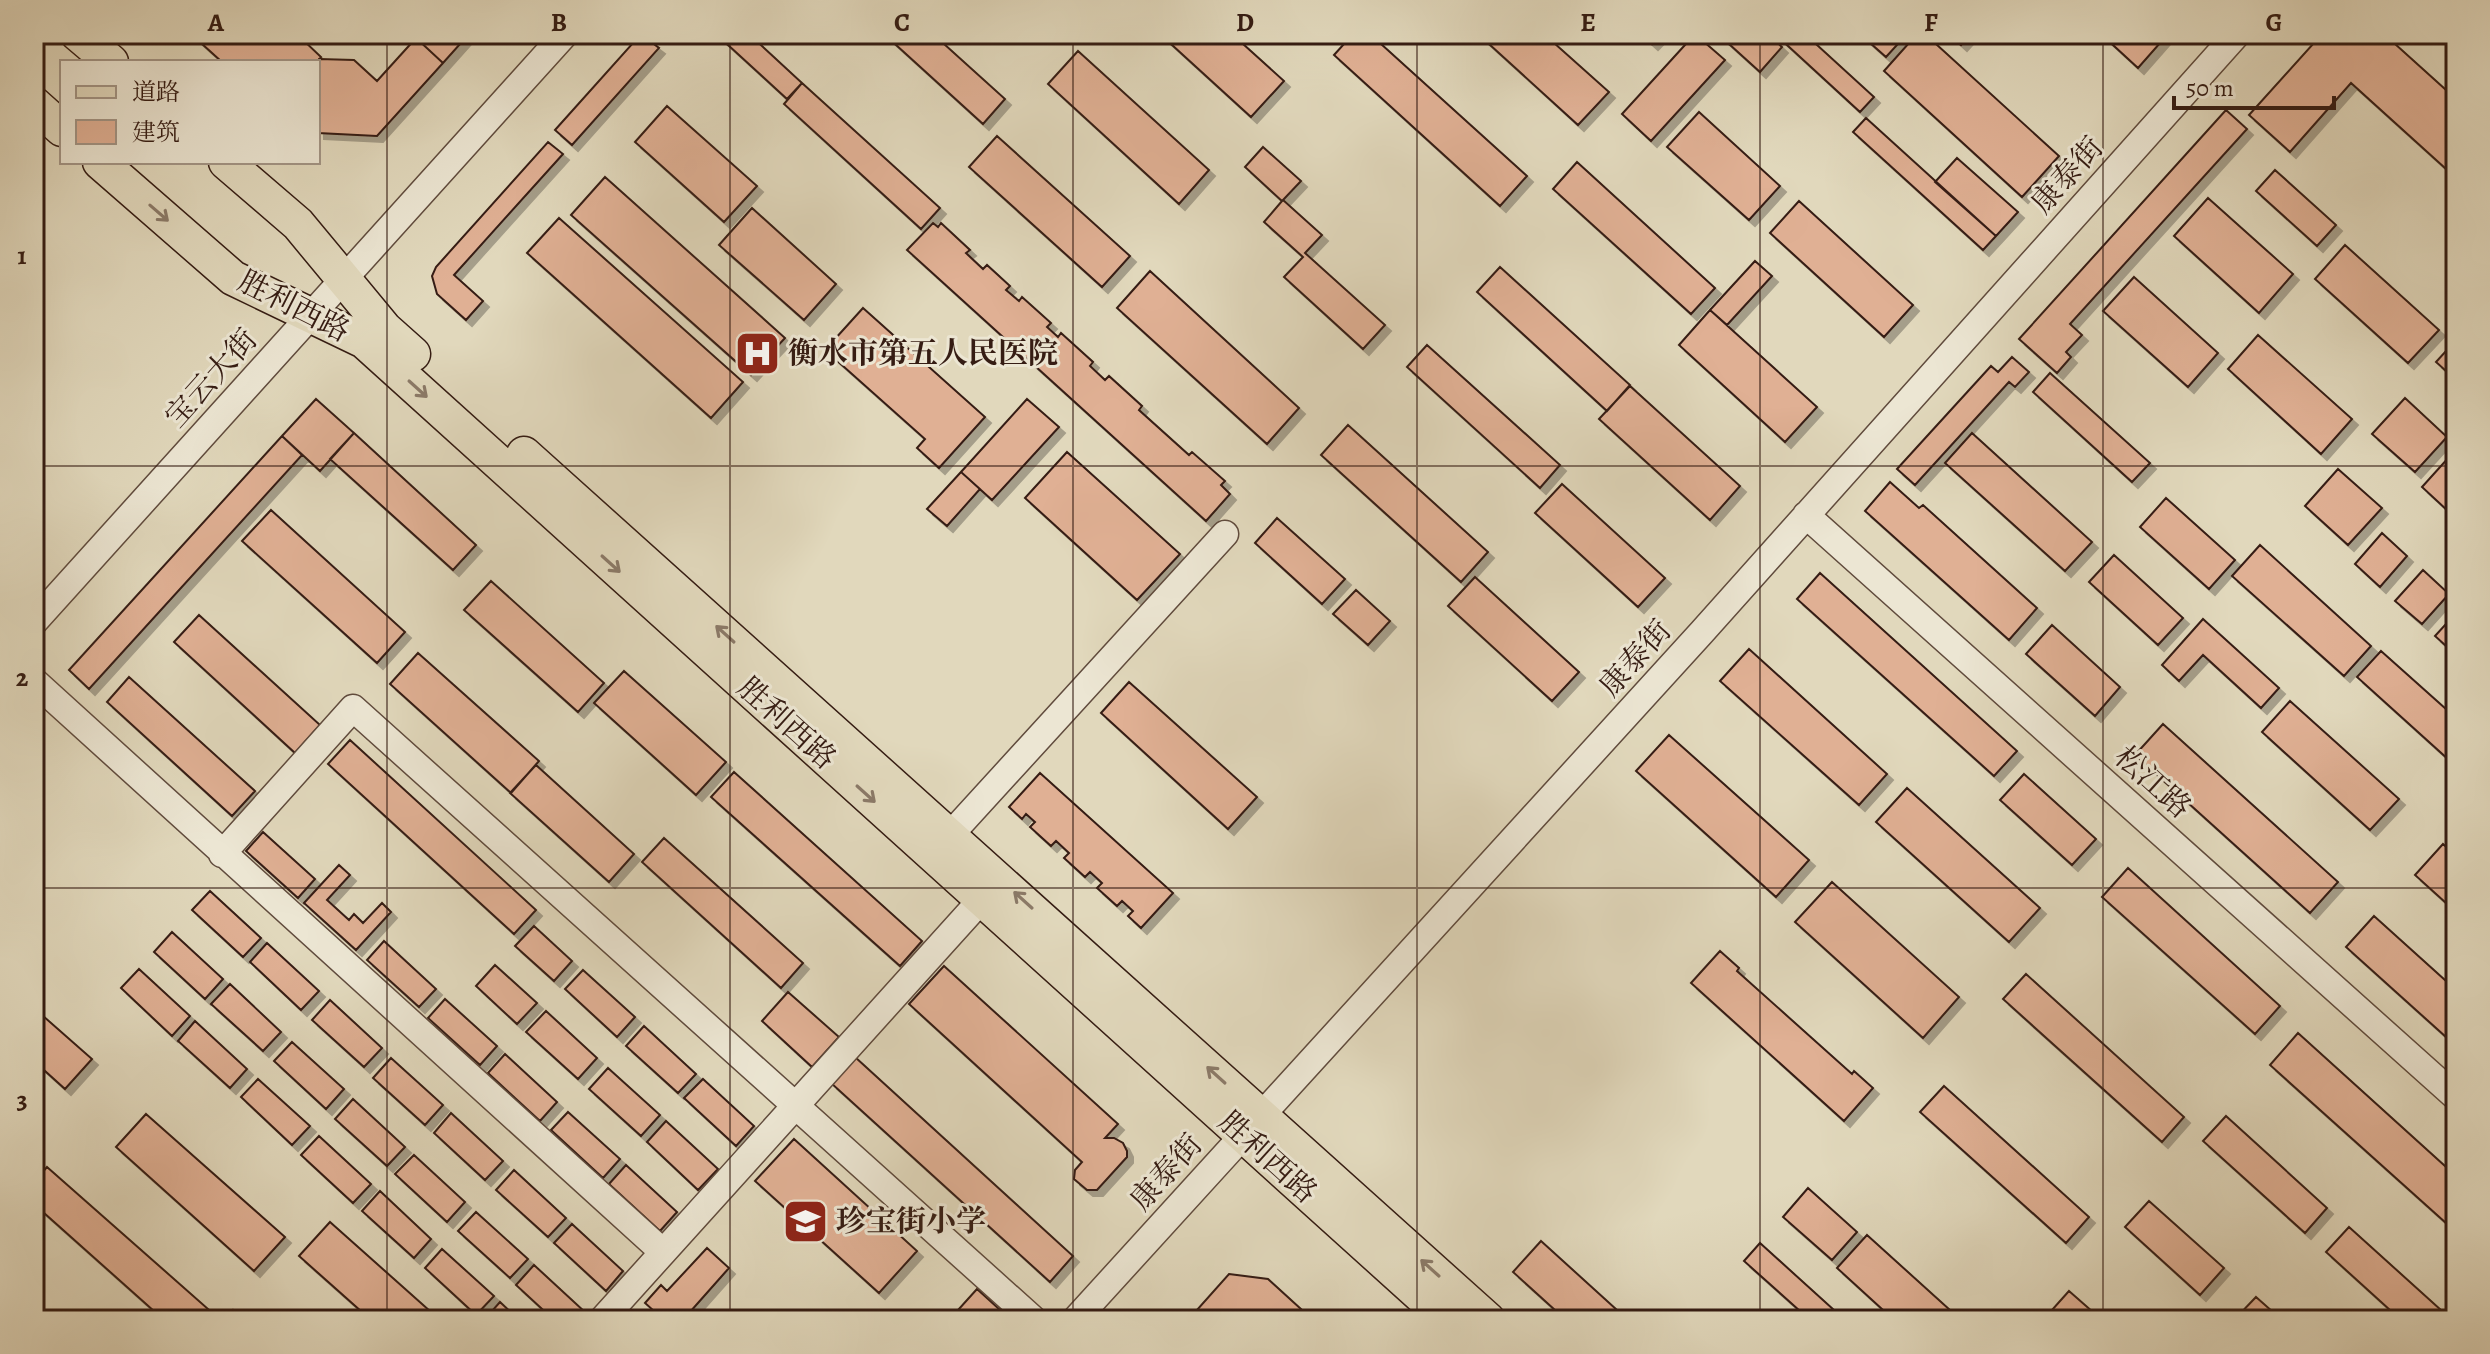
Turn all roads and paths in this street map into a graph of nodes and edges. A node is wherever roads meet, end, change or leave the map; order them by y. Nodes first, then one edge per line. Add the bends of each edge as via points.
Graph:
1 (78, 34) edge
2 (565, 34) edge
3 (2237, 34) edge
4 (109, 60) edge
5 (34, 104) edge
6 (60, 127) edge
7 (102, 164) edge
8 (228, 164) edge
9 (344, 279) junction
10 (311, 315) junction
11 (1806, 515) junction
12 (1225, 534) dead end
13 (34, 622) edge
14 (34, 681) edge
15 (950, 835) junction
16 (222, 854) junction
17 (982, 899) junction
18 (2456, 1097) edge
19 (796, 1106) junction
20 (1252, 1125) junction
21 (663, 1252) junction
22 (602, 1320) edge
23 (1034, 1320) edge
24 (1075, 1320) edge
25 (1448, 1320) edge
26 (1488, 1320) edge

1 - 4 main road
2 - 9 street, 宝云大街
3 - 11 street, 康泰街
5 - 6 main road
7 -> 10 main road, 胜利西路 via 233,278
8 - 9 main road, 胜利西路 via 298,224
9 - 10 street, 宝云大街
15 -> 9 main road, 胜利西路 via 385,329
10 - 13 street, 宝云大街
10 -> 17 main road, 胜利西路 via 364,341
11 - 18 street, 松江路
11 - 20 street, 康泰街
12 - 15 street
14 - 16 street
20 -> 15 main road, 胜利西路
16 - 19 street via 353,708
16 - 21 street
17 - 19 street
17 - 20 main road, 胜利西路
19 - 21 street
19 - 23 street
20 - 24 street, 康泰街
20 - 25 main road, 胜利西路
26 -> 20 main road, 胜利西路
21 - 22 street

